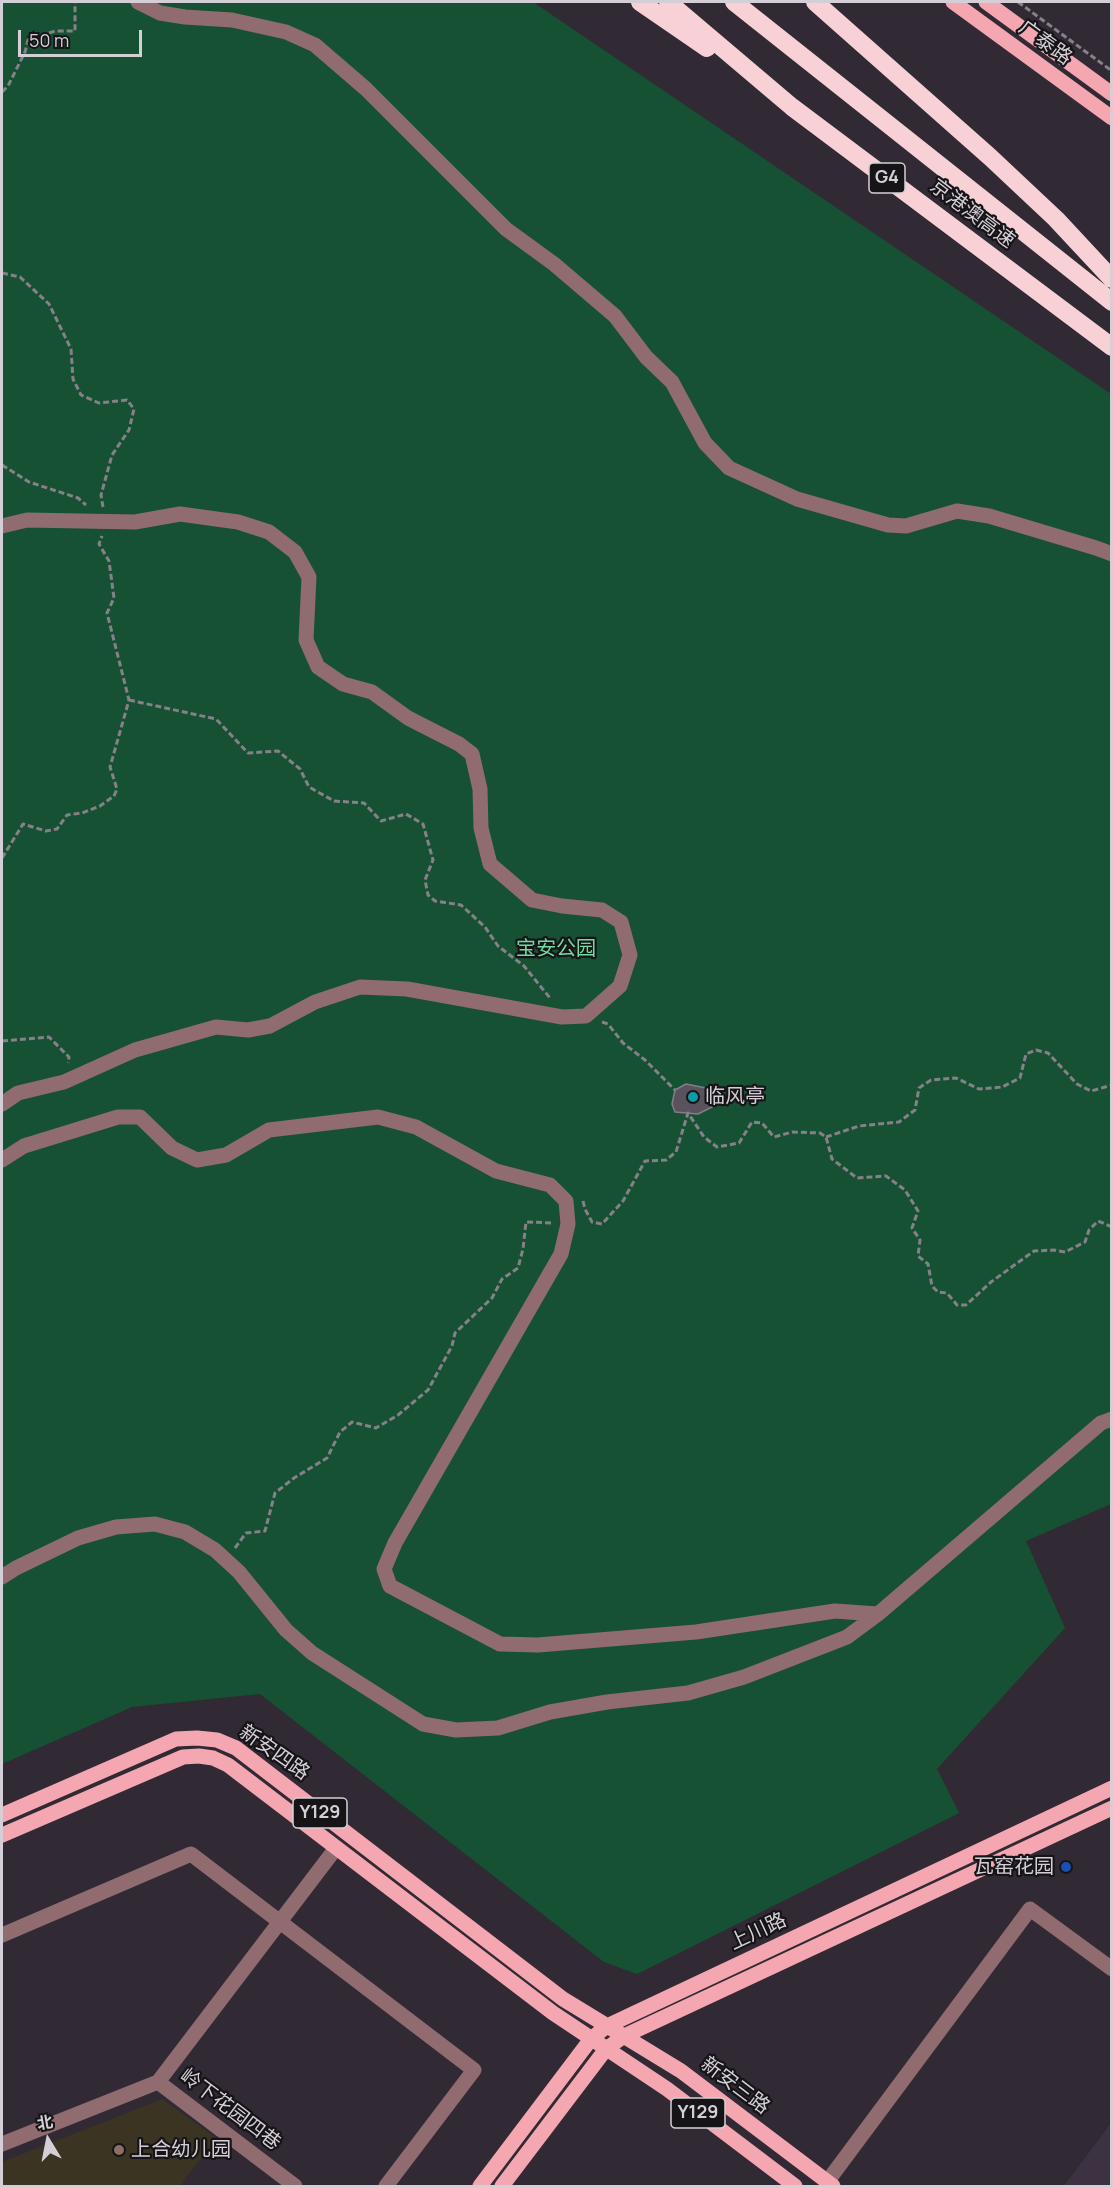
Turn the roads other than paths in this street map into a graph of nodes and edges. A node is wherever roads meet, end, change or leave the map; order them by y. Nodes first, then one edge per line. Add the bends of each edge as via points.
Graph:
1 (138, 2) edge
2 (640, 2) edge
3 (669, 2) edge
4 (734, 2) edge
5 (815, 2) edge
6 (953, 2) edge
7 (986, 2) edge
8 (1112, 94) edge
9 (792, 107) junction
10 (1112, 118) edge
11 (1112, 279) edge
12 (1112, 302) edge
13 (1112, 347) edge
14 (2, 526) edge
15 (1112, 554) edge
16 (2, 1104) edge
17 (2, 1160) edge
18 (1112, 1419) edge
19 (2, 1577) edge
20 (878, 1614) junction
21 (1112, 1788) edge
22 (1112, 1808) edge
23 (2, 1815) edge
24 (2, 1835) edge
25 (336, 1848) junction
26 (280, 1922) junction
27 (2, 1935) edge
28 (1112, 1969) edge
29 (607, 2026) junction
30 (624, 2036) junction
31 (599, 2044) junction
32 (158, 2082) junction
33 (2, 2144) edge
34 (830, 2184) edge
35 (295, 2187) edge
36 (386, 2187) edge
37 (480, 2187) edge
38 (502, 2187) edge
39 (795, 2187) edge

1 - 15 street via 160,13 232,20 286,32 315,45 366,89 506,229 615,316 646,357 672,381 705,443 729,468 797,499 888,525 906,526 957,511 989,516
2 - 9 highway
3 - 9 highway, 京港澳高速 / G4
4 - 12 highway, 京港澳高速 / G4
5 - 11 highway via 1056,219
6 - 10 main road, 广泰路
7 - 8 main road, 广泰路
9 - 13 highway, 京港澳高速 / G4
14 - 16 street via 27,520 135,522 180,514 238,522 269,532 295,552 309,577 306,640 318,667 343,684 372,692 408,718 472,754 480,789 481,828 490,864 532,900 602,910 621,922 630,955 620,986 586,1016 562,1017 407,989 360,987 315,1002 270,1026 248,1030 216,1027 135,1050 64,1082 18,1093
17 - 20 street via 24,1146 118,1117 140,1117 172,1148 197,1160 226,1155 269,1130 378,1117 416,1127 496,1171 550,1185 566,1202 568,1224 561,1254 395,1543 384,1569 390,1586 500,1644 538,1645 696,1632 835,1611
18 - 20 street via 1101,1423
19 - 20 street via 78,1538 116,1527 155,1524 185,1532 215,1550 239,1572 286,1630 312,1653 423,1724 456,1730 498,1728 550,1712 688,1693 744,1677 847,1637
21 - 29 main road, 上川路
22 - 30 main road, 上川路
23 - 29 main road, 新安四路 / Y129 via 176,1739 217,1740 236,1748 563,1999
24 - 25 main road, 新安四路 / Y129 via 183,1758 199,1756 228,1765
25 - 26 street
25 - 31 main road, 新安四路 / Y129
26 - 27 street via 191,1854
26 - 32 street
26 - 36 street via 474,2070
28 - 34 street via 1030,1909
29 - 30 main road, 新安三路
29 - 31 main road, 上川路
30 - 31 main road, 上川路
30 - 34 main road, 新安三路 via 681,2071
31 - 37 main road, 上川路
31 - 38 main road, 上川路
31 - 39 main road, Y129 via 667,2089
32 - 33 street, 岭下花园四巷
32 - 35 street, 岭下花园四巷

